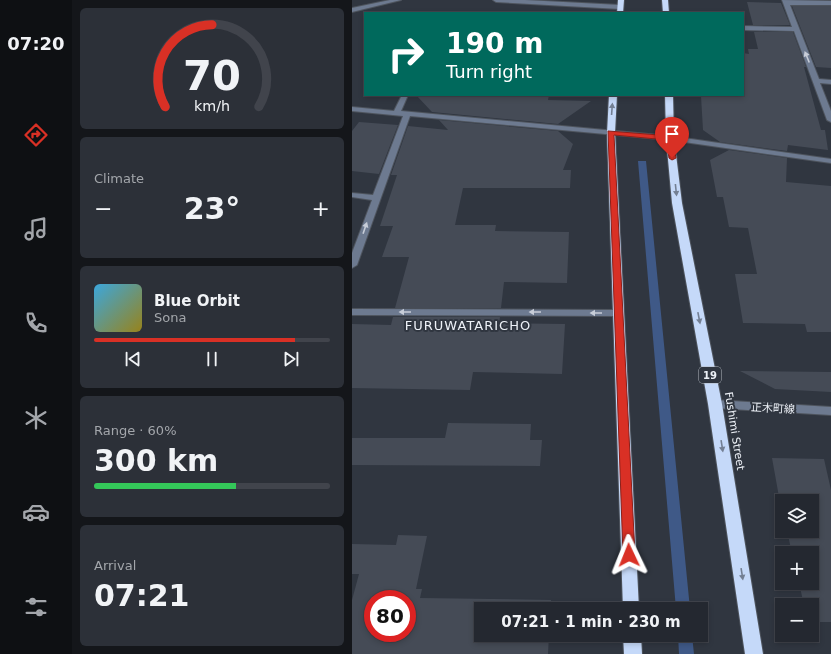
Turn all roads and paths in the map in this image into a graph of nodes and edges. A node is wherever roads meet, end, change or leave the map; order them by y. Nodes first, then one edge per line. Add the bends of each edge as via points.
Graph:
1 (398, 0) edge
2 (496, 0) edge
3 (665, 0) edge
4 (786, 2) edge
5 (831, 3) edge
6 (620, 7) edge
7 (352, 10) edge
8 (666, 12) edge
9 (359, 14) dead end
10 (744, 28) edge
11 (795, 29) junction
12 (816, 81) junction
13 (831, 82) edge
14 (405, 96) edge
15 (613, 96) edge
16 (669, 96) edge
17 (352, 109) edge
18 (397, 113) junction
19 (407, 114) junction
20 (831, 120) edge
21 (611, 133) junction
22 (670, 138) junction
23 (831, 161) edge
24 (352, 195) edge
25 (376, 198) junction
26 (352, 265) edge
27 (352, 312) edge
28 (619, 313) junction
29 (715, 404) junction
30 (831, 411) edge
31 (631, 602) edge
32 (632, 642) edge
33 (633, 654) edge
34 (754, 654) edge

1 - 7 street
2 - 6 street
3 - 8 highway
4 - 5 street
4 - 11 street
7 - 9 street
10 - 11 street
12 -> 11 street
12 - 13 street
12 - 20 street
14 - 18 street
21 -> 15 highway
16 - 22 highway, Fushimi Street / 19
17 - 18 street
18 - 19 street
19 - 21 street
19 - 25 street
21 - 22 street
21 - 28 highway
22 - 23 street
22 -> 29 highway, Fushimi Street / 19 via 677,204
24 - 25 street
26 -> 25 street
28 -> 27 street
28 - 31 highway
29 - 30 street, 正木町線
29 -> 34 highway, Fushimi Street / 19
32 - 33 highway

